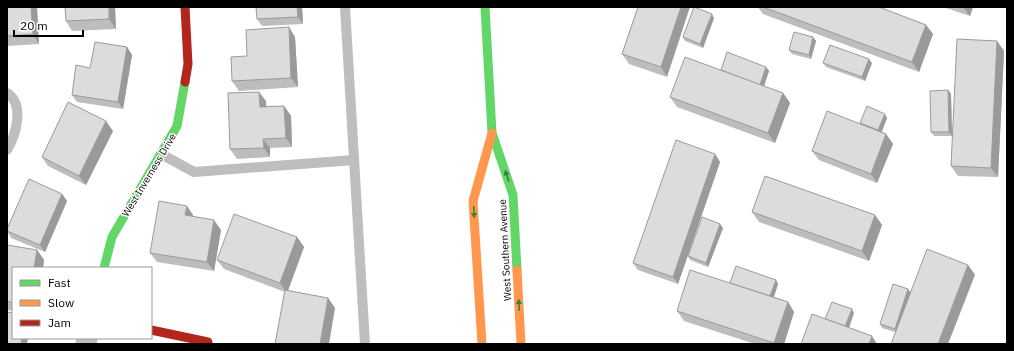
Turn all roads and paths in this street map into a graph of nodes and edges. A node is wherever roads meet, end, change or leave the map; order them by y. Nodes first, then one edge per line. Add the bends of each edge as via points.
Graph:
1 (185, 7) edge
2 (345, 7) edge
3 (485, 7) edge
4 (7, 93) edge
5 (492, 133) junction
6 (7, 150) edge
7 (161, 154) junction
8 (354, 160) junction
9 (104, 267) edge
10 (152, 330) edge
11 (208, 342) dead end
12 (365, 344) edge
13 (482, 344) edge
14 (521, 344) edge

1 - 7 main road, West Inverness Drive via 188,64 178,126
2 - 8 lane
3 - 5 main road, West Southern Avenue
4 - 6 lane via 16,103 17,119
5 -> 13 main road, West Southern Avenue via 473,201
14 -> 5 main road, West Southern Avenue via 513,195
7 - 8 lane via 194,172
7 - 9 main road, West Inverness Drive via 112,237
8 - 12 lane
10 - 11 main road

